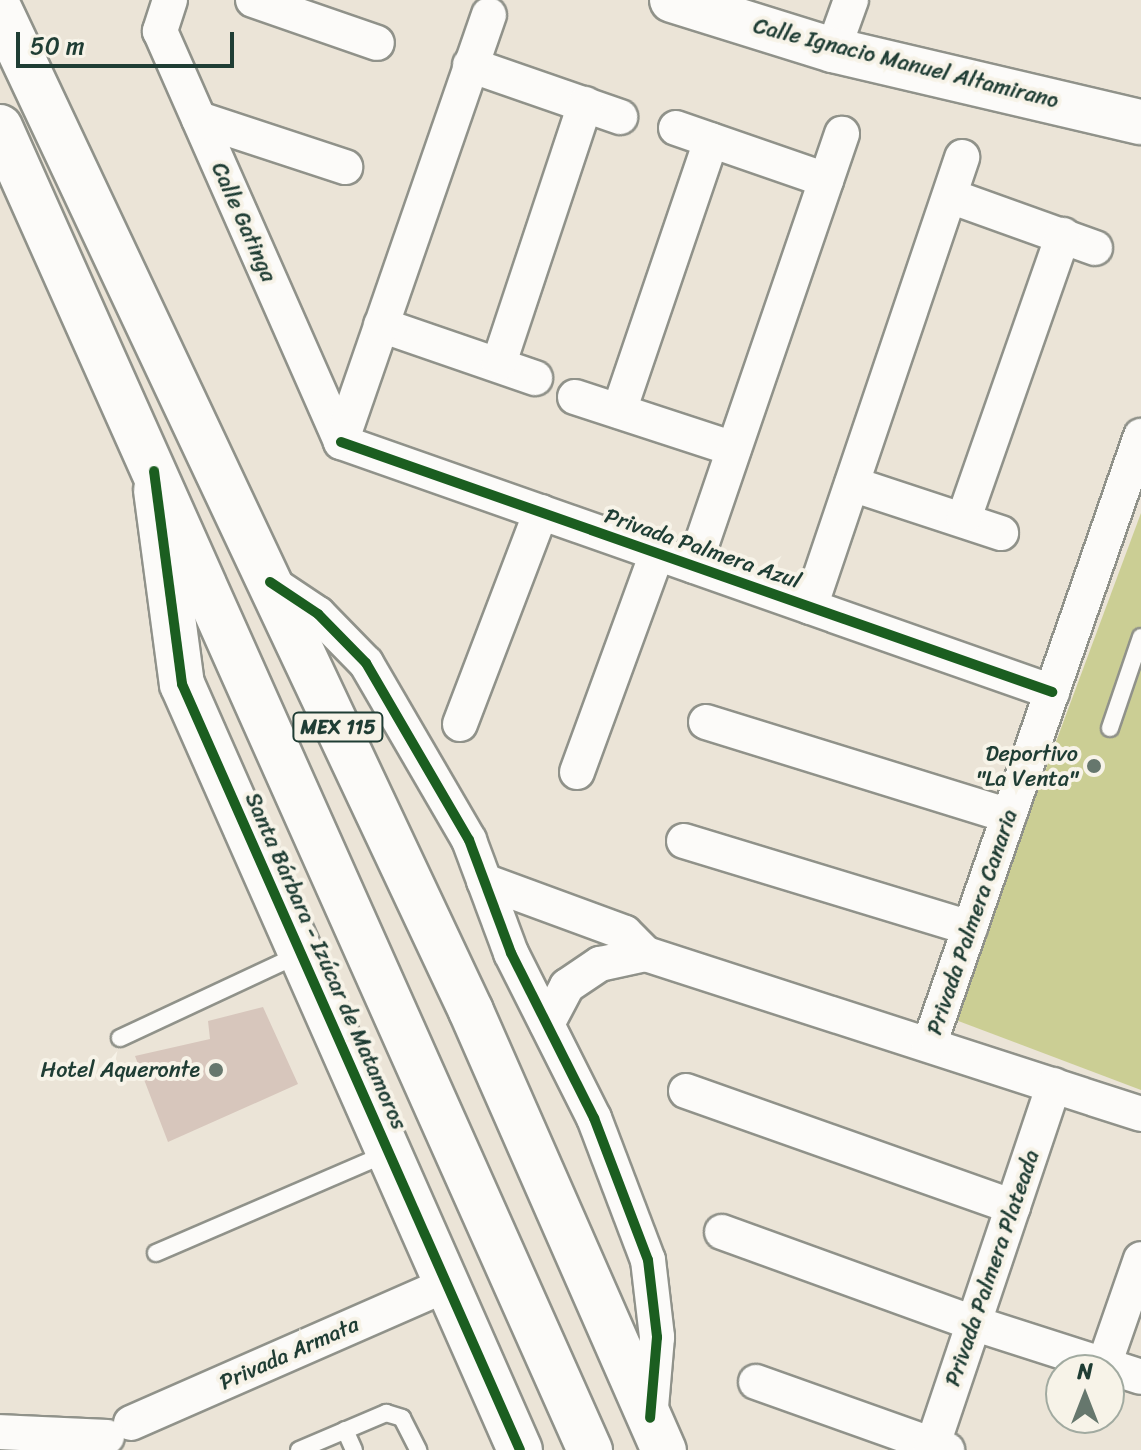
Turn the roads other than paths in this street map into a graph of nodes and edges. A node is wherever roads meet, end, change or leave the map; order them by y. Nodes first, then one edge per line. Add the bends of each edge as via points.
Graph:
1 (170, 0) edge
2 (253, 0) edge
3 (672, 0) edge
4 (851, 0) edge
5 (0, 10) edge
6 (489, 15) dead end
7 (377, 43) dead end
8 (833, 50) junction
9 (470, 65) junction
10 (585, 104) junction
11 (620, 117) dead end
12 (199, 119) junction
13 (1141, 122) edge
14 (0, 127) edge
15 (676, 128) dead end
16 (842, 134) dead end
17 (711, 140) junction
18 (962, 157) dead end
19 (345, 167) dead end
20 (826, 180) junction
21 (950, 196) junction
22 (1063, 235) junction
23 (1095, 248) dead end
24 (381, 325) junction
25 (499, 363) junction
26 (535, 378) dead end
27 (575, 397) dead end
28 (619, 411) junction
29 (1141, 436) edge
30 (341, 442) junction
31 (734, 449) junction
32 (154, 471) junction
33 (852, 484) junction
34 (541, 512) junction
35 (964, 518) junction
36 (1001, 533) dead end
37 (657, 553) junction
38 (694, 566) junction
39 (270, 582) junction
40 (810, 607) junction
41 (1141, 637) edge
42 (1052, 692) junction
43 (706, 722) dead end
44 (460, 724) dead end
45 (1110, 728) dead end
46 (577, 772) dead end
47 (1009, 816) junction
48 (684, 841) dead end
49 (484, 881) junction
50 (970, 928) junction
51 (301, 954) junction
52 (646, 954) junction
53 (547, 1024) junction
54 (120, 1038) dead end
55 (929, 1045) junction
56 (1054, 1085) junction
57 (686, 1091) dead end
58 (1141, 1114) edge
59 (389, 1153) junction
60 (1013, 1207) junction
61 (722, 1232) dead end
62 (156, 1253) dead end
63 (1141, 1259) edge
64 (447, 1284) junction
65 (973, 1323) junction
66 (1070, 1354) edge
67 (1108, 1354) edge
68 (756, 1382) dead end
69 (345, 1430) junction
70 (0, 1432) edge
71 (657, 1434) edge
72 (937, 1448) edge
73 (299, 1450) edge
74 (354, 1450) edge
75 (418, 1450) edge
76 (520, 1450) edge
77 (590, 1450) edge

1 - 12 street, Calle Gatinga via 160,31
2 - 7 street
3 - 8 main road, Calle Ignacio Manuel Altamirano
4 - 8 street
5 - 39 main road, MEX 115
6 - 9 street
8 - 13 main road, Calle Ignacio Manuel Altamirano
9 - 10 street
9 - 24 street
10 - 11 street
10 - 25 street
12 - 19 street
12 - 30 street, Calle Gatinga
14 - 32 main road, MEX 115
15 - 17 street
16 - 20 street
17 - 20 street
17 - 28 street
18 - 21 street
20 - 31 street
21 - 22 street
21 - 33 street
22 - 23 street
22 - 35 street
24 - 25 street
24 - 30 street
25 - 26 street
27 - 28 street
28 - 31 street
29 - 42 street, Privada Palmera Canaria
30 - 34 street, Privada Palmera Azul
31 - 38 street
32 - 51 main road, Santa Bárbara - Izúcar de Matamoros via 182,684
32 - 77 main road, MEX 115
33 - 35 street
33 - 40 street
34 - 37 street, Privada Palmera Azul
34 - 44 street
35 - 36 street
37 - 38 street, Privada Palmera Azul
37 - 46 street
38 - 40 street, Privada Palmera Azul
39 - 49 street via 318,614 366,663 469,840
39 - 71 main road, MEX 115 via 471,1011
40 - 42 street, Privada Palmera Azul
41 - 45 lane
42 - 47 street, Privada Palmera Canaria
43 - 47 street
47 - 50 street, Privada Palmera Canaria
48 - 50 street
49 - 52 street via 625,933
49 - 53 street via 511,953
50 - 55 street, Privada Palmera Canaria
51 - 54 lane
51 - 59 main road, Santa Bárbara - Izúcar de Matamoros
52 - 53 street via 600,964 567,986
52 - 55 street
53 - 71 street via 594,1118 648,1260 657,1337
55 - 56 street
56 - 58 street
56 - 60 street, Privada Palmera Plateada
57 - 60 street
59 - 62 lane
59 - 64 main road, Santa Bárbara - Izúcar de Matamoros
60 - 65 street, Privada Palmera Plateada
61 - 65 street
63 - 67 street
64 - 70 street, Privada Armata via 119,1430
64 - 76 main road, Santa Bárbara - Izúcar de Matamoros
65 - 66 street
65 - 72 street, Privada Palmera Plateada
68 - 72 street
69 - 73 lane
69 - 74 lane
69 - 75 lane via 377,1415 394,1414 407,1425

